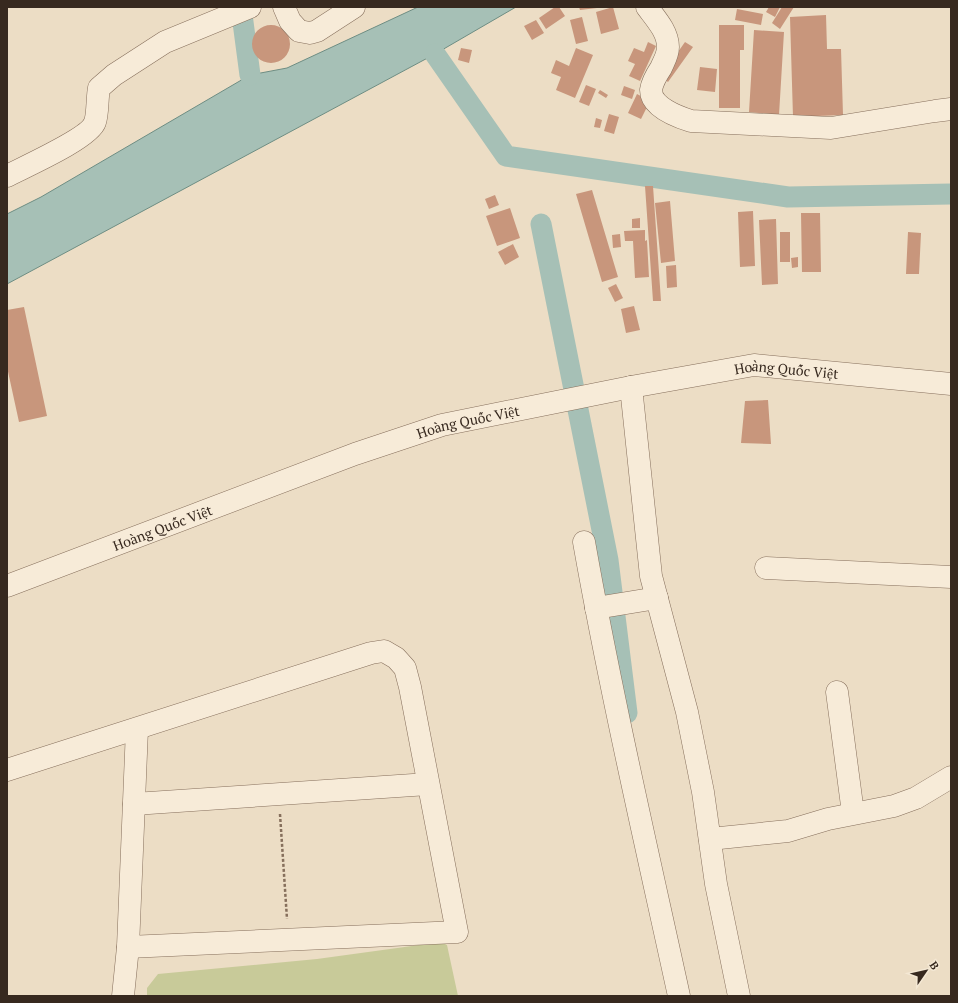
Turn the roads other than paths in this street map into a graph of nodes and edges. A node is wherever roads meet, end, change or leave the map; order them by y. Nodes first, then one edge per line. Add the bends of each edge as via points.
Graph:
1 (284, 7) edge
2 (354, 7) edge
3 (647, 7) edge
4 (242, 10) edge
5 (951, 109) edge
6 (7, 176) edge
7 (951, 384) edge
8 (624, 388) junction
9 (584, 542) dead end
10 (766, 568) dead end
11 (951, 577) edge
12 (7, 586) edge
13 (654, 598) junction
14 (601, 607) junction
15 (837, 692) dead end
16 (137, 729) junction
17 (7, 770) edge
18 (951, 777) edge
19 (428, 784) junction
20 (134, 804) junction
21 (853, 814) junction
22 (710, 838) junction
23 (128, 947) junction
24 (123, 996) edge
25 (679, 996) edge
26 (739, 996) edge

1 - 2 street via 290,21 299,31 310,33
3 - 5 street via 662,27 668,48 651,92 660,106 691,121 831,128
4 - 6 street via 165,42 114,75 99,88 97,116 91,129 72,142
7 - 8 street, Hoàng Quốc Việt via 754,365
8 - 12 street, Hoàng Quốc Việt via 442,425 355,454
8 - 13 street
9 - 14 street
10 - 11 street
13 - 14 street
13 - 22 street via 686,712
14 - 25 street
15 - 21 street
16 - 17 street
16 - 19 street via 371,653 384,651 396,658 405,668
16 - 20 street
18 - 21 street via 916,798 894,806
19 - 20 street
19 - 23 street via 457,932
20 - 23 street
21 - 22 street via 788,831
22 - 26 street via 716,884
23 - 24 street

